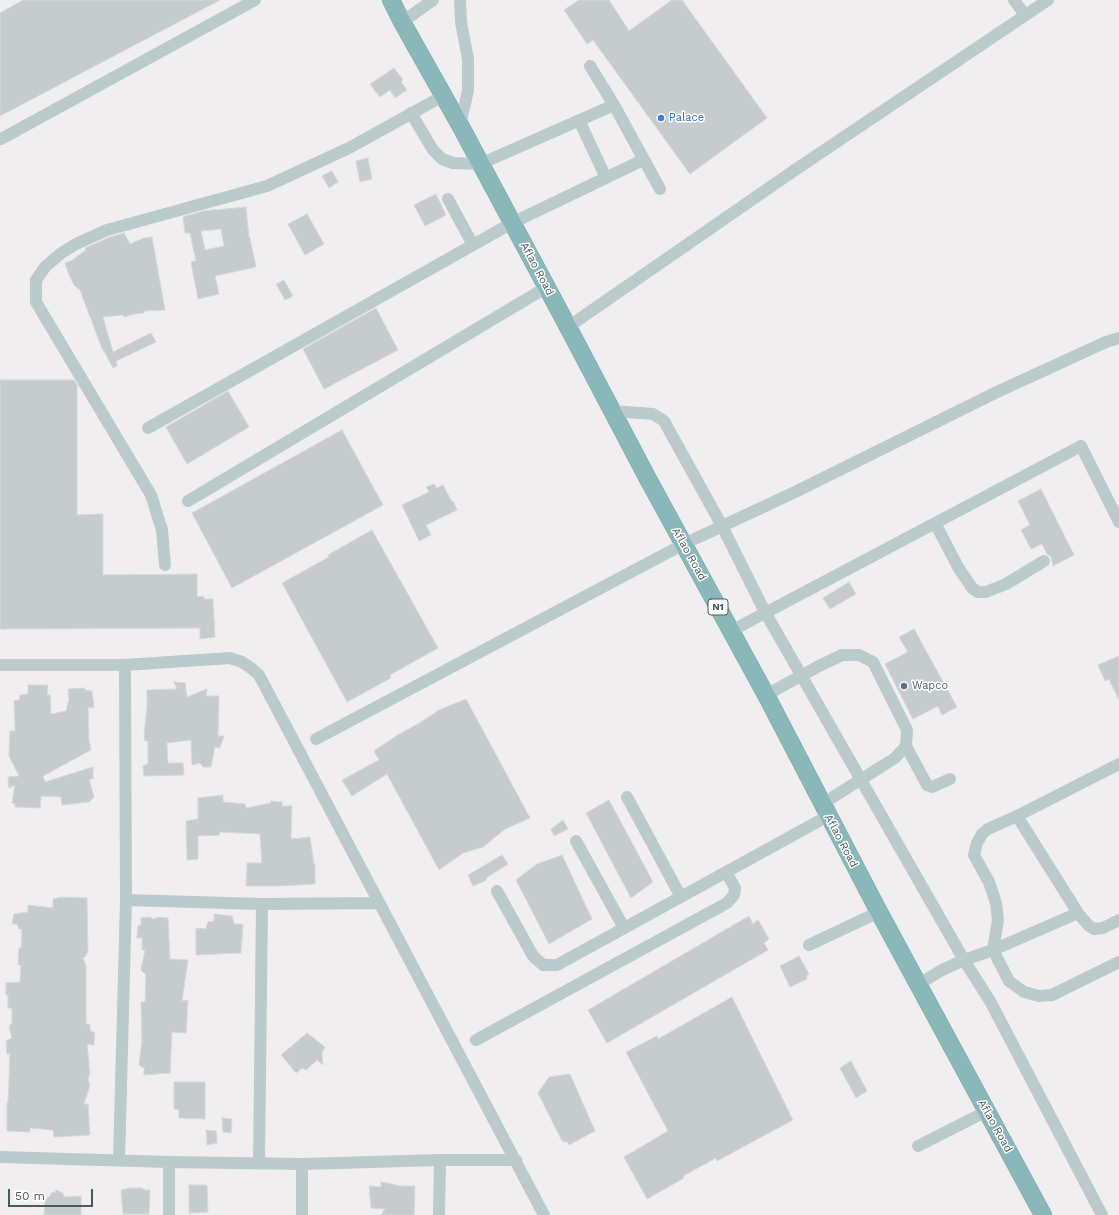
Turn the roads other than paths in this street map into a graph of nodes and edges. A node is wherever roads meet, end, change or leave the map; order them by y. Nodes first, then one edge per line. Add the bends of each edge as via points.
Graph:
1 (255, 0) edge
2 (391, 0) edge
3 (433, 0) edge
4 (460, 0) edge
5 (1014, 0) edge
6 (1048, 0) edge
7 (1025, 15) junction
8 (402, 22) junction
9 (590, 66) dead end
10 (443, 96) junction
11 (614, 105) junction
12 (411, 113) junction
13 (579, 120) junction
14 (460, 125) junction
15 (1, 138) edge
16 (643, 160) junction
17 (480, 164) junction
18 (606, 178) junction
19 (660, 189) dead end
20 (448, 199) dead end
21 (512, 223) junction
22 (473, 245) junction
23 (547, 287) junction
24 (568, 328) junction
25 (1119, 338) edge
26 (612, 411) junction
27 (148, 428) dead end
28 (188, 501) dead end
29 (1119, 522) edge
30 (935, 523) junction
31 (722, 526) junction
32 (684, 544) junction
33 (1044, 561) dead end
34 (165, 564) dead end
35 (765, 612) junction
36 (731, 631) junction
37 (0, 665) edge
38 (125, 665) junction
39 (802, 676) junction
40 (766, 695) junction
41 (316, 740) dead end
42 (906, 746) junction
43 (1119, 764) edge
44 (950, 779) dead end
45 (861, 780) junction
46 (627, 798) dead end
47 (825, 810) junction
48 (1018, 816) junction
49 (576, 842) dead end
50 (726, 872) junction
51 (497, 892) dead end
52 (681, 897) junction
53 (126, 900) junction
54 (379, 903) junction
55 (262, 904) junction
56 (879, 912) junction
57 (1078, 913) junction
58 (1119, 920) edge
59 (624, 928) junction
60 (809, 946) dead end
61 (993, 950) junction
62 (964, 960) junction
63 (1119, 962) edge
64 (919, 984) junction
65 (476, 1040) dead end
66 (987, 1111) junction
67 (918, 1146) dead end
68 (0, 1157) edge
69 (119, 1160) junction
70 (440, 1160) junction
71 (516, 1160) junction
72 (169, 1162) junction
73 (259, 1163) junction
74 (302, 1164) junction
75 (169, 1215) edge
76 (302, 1215) edge
77 (439, 1215) edge
78 (544, 1215) edge
79 (1043, 1215) edge
80 (1102, 1215) edge

1 - 15 street
2 - 8 highway, Aflao Road / N1
3 - 8 street
4 - 14 street via 468,59 468,91
5 - 7 street
6 - 7 street
7 - 24 street via 792,172
8 - 10 highway, Aflao Road / N1
9 - 11 street
10 - 12 street
10 - 14 highway, Aflao Road / N1
11 - 13 street
11 - 16 street
12 - 17 street via 433,150 442,159 453,163
12 - 34 street via 349,148 267,186 107,230 60,254 45,266 36,280 36,302 151,495 162,530
13 - 17 street
13 - 18 street
14 - 17 highway, Aflao Road / N1
16 - 18 street
16 - 19 street
17 - 21 highway, Aflao Road / N1
18 - 21 street
20 - 22 street
21 - 22 street
21 - 23 highway, Aflao Road / N1
22 - 27 street
23 - 24 highway, Aflao Road / N1
23 - 28 street
24 - 26 highway, Aflao Road / N1
25 - 31 street via 997,392
26 - 31 street via 653,414 664,421
26 - 32 highway, Aflao Road / N1
29 - 30 street via 1081,446
30 - 33 street via 958,567 972,588 978,592 986,592 1006,584
30 - 35 street
31 - 32 street
31 - 35 street
32 - 36 highway, Aflao Road / N1
32 - 41 street
35 - 36 street
35 - 39 street
36 - 40 highway, Aflao Road / N1
37 - 38 street
38 - 53 street
38 - 54 street via 230,658 242,662 259,675
39 - 40 street
39 - 42 street via 842,655 859,655 873,662 908,730
39 - 45 street
40 - 47 highway, Aflao Road / N1
42 - 44 street via 927,785 932,787
42 - 45 street via 895,758
43 - 48 street
45 - 47 street
45 - 62 street
46 - 52 street
47 - 50 street
47 - 56 highway, Aflao Road / N1
48 - 57 street
48 - 61 street via 982,834 974,855 989,882 996,903 998,920
49 - 59 street
50 - 52 street
50 - 65 street via 735,888 734,895 727,903
51 - 59 street via 533,956 543,965 557,965
52 - 59 street
53 - 55 street
53 - 69 street
54 - 55 street
54 - 71 street
55 - 73 street
56 - 60 street
56 - 64 highway, Aflao Road / N1
57 - 58 street via 1094,928 1103,928
57 - 61 street
61 - 62 street
61 - 63 street via 1009,980 1024,992 1039,996 1052,994
62 - 64 street
62 - 80 street via 990,1002
64 - 66 highway, Aflao Road / N1
66 - 67 street
66 - 79 highway, Aflao Road / N1
68 - 69 street
69 - 72 street
70 - 71 street
70 - 74 street
70 - 77 street
71 - 78 street
72 - 73 street
72 - 75 street
73 - 74 street
74 - 76 street

